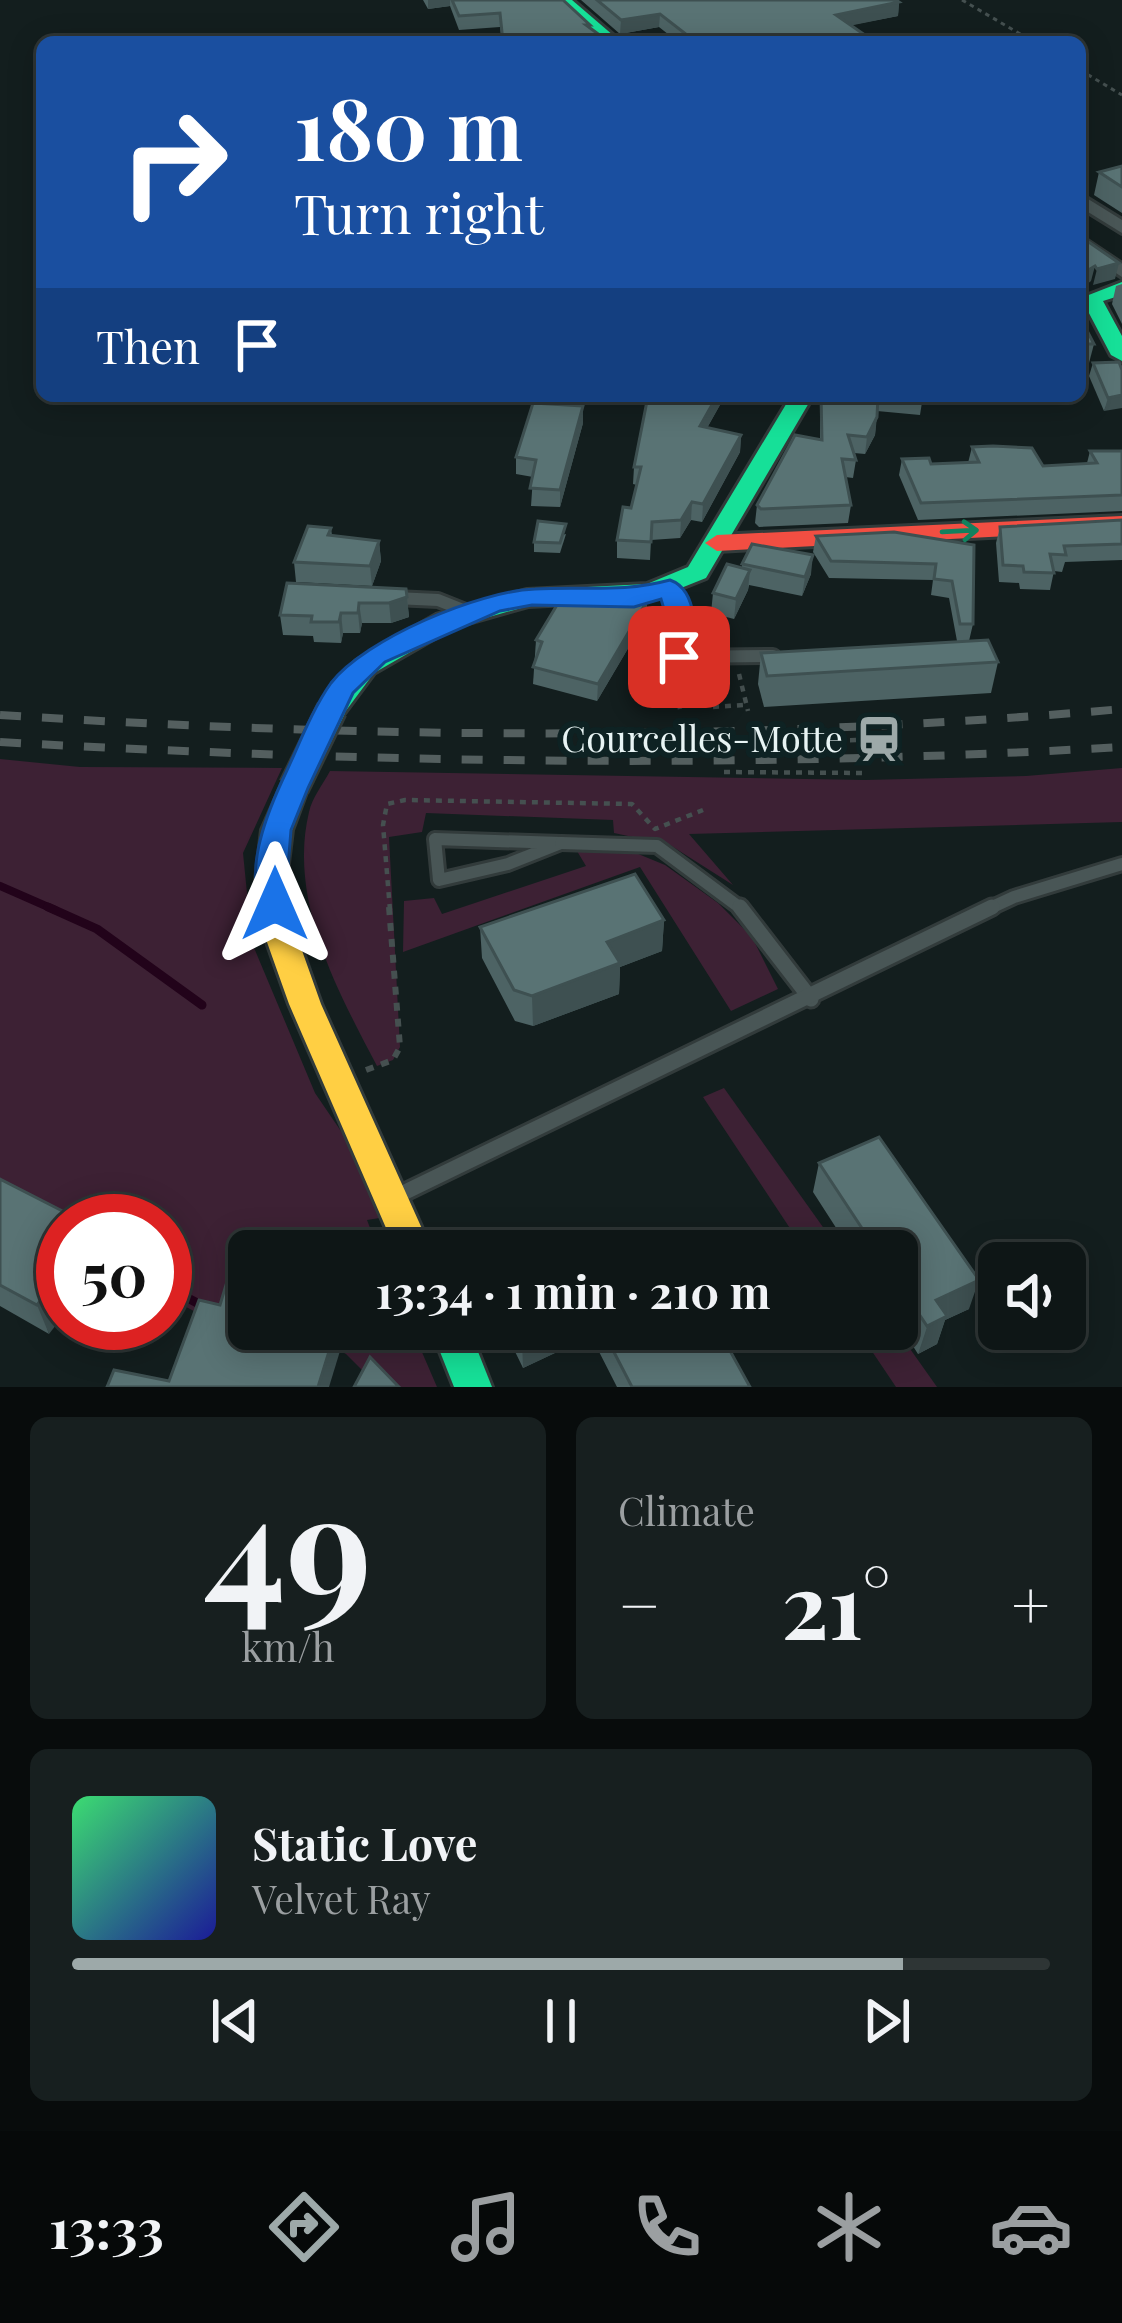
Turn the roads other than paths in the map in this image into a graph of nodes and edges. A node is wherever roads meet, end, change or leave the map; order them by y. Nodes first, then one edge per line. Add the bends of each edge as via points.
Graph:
1 (562, 0) edge
2 (606, 36) edge
3 (1101, 183) edge
4 (1086, 187) edge
5 (1086, 203) edge
6 (1122, 228) edge
7 (1086, 245) edge
8 (1122, 272) edge
9 (1122, 288) edge
10 (1122, 355) edge
11 (799, 402) edge
12 (1122, 523) edge
13 (717, 543) junction
14 (670, 588) junction
15 (373, 597) edge
16 (471, 614) junction
17 (783, 656) edge
18 (679, 657) junction
19 (668, 678) dead end
20 (563, 842) junction
21 (1122, 864) edge
22 (811, 999) junction
23 (391, 1199) junction
24 (405, 1230) edge
25 (458, 1350) edge
26 (473, 1387) edge

1 - 2 main road
3 - 4 street
5 - 6 street
7 - 8 street
9 - 10 main road via 1091,298
11 - 13 main road
13 -> 12 main road
13 - 14 main road via 697,572
14 - 16 main road via 634,599 532,597
14 - 18 lane via 683,629
15 - 16 lane via 438,600
16 - 23 main road, bridge via 376,656 342,688 277,830 278,928
17 - 18 lane
18 - 19 lane
20 - 20 lane via 435,839 439,880 508,864
20 - 22 lane via 657,846 742,908
21 - 22 lane via 1014,897
22 - 23 lane
23 - 24 main road
25 - 26 main road

